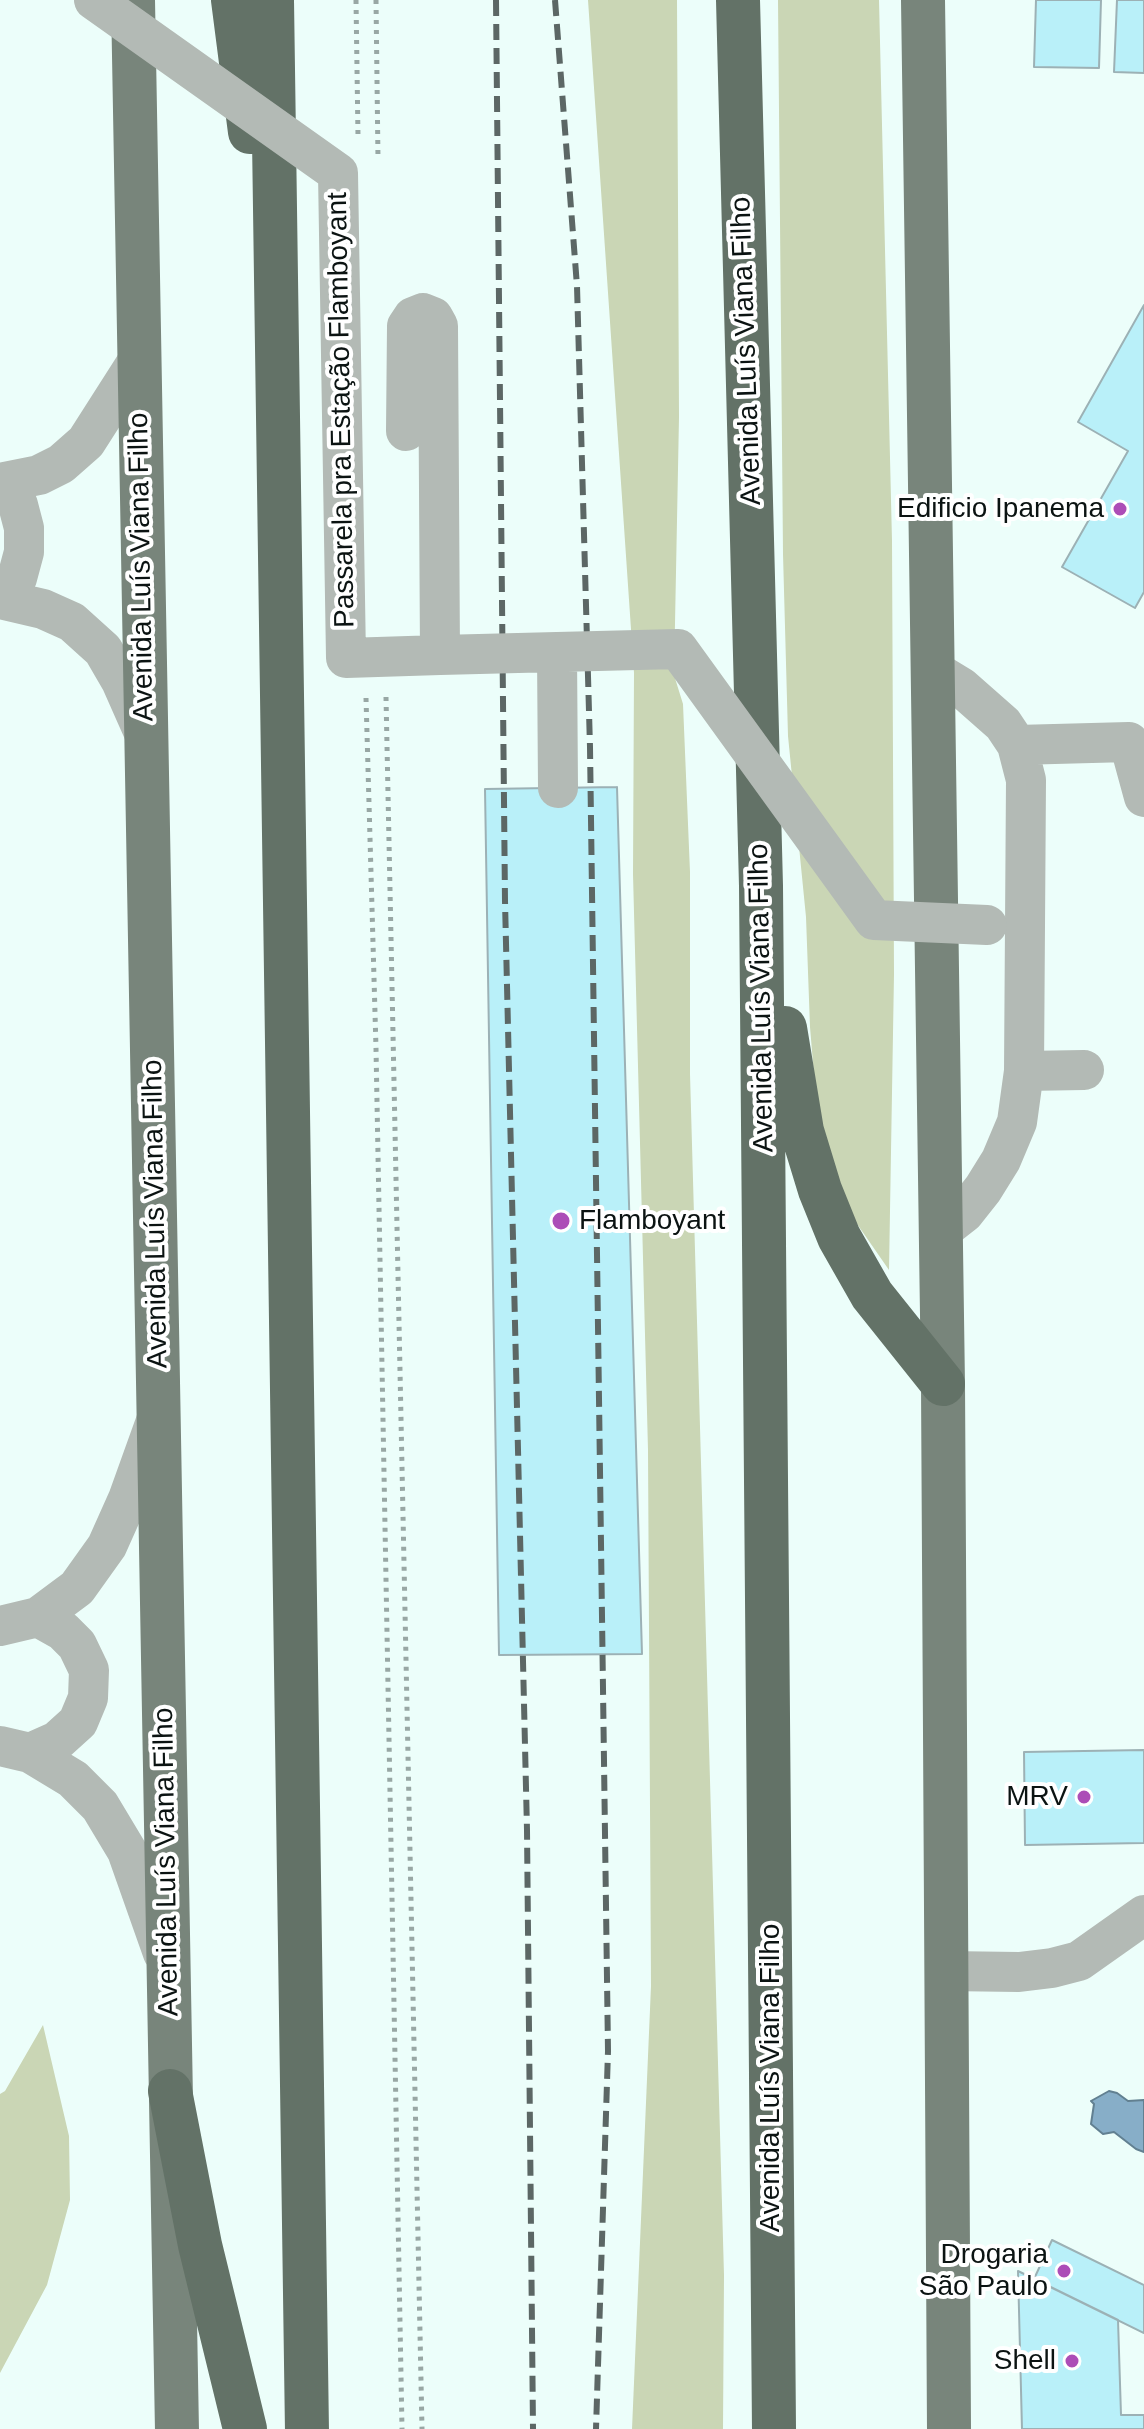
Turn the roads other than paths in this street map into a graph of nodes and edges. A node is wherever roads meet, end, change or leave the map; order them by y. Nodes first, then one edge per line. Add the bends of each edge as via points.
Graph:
1 (94, 0) edge
2 (133, 0) edge
3 (233, 0) edge
4 (272, 0) edge
5 (738, 0) edge
6 (923, 0) edge
7 (278, 343) junction
8 (139, 359) junction
9 (406, 431) dead end
10 (4, 483) edge
11 (3, 599) edge
12 (557, 652) junction
13 (440, 655) junction
14 (933, 670) junction
15 (144, 733) junction
16 (1017, 745) junction
17 (558, 788) dead end
18 (1144, 797) edge
19 (761, 886) junction
20 (987, 925) dead end
21 (1084, 1070) dead end
22 (1024, 1071) junction
23 (941, 1231) junction
24 (943, 1384) junction
25 (160, 1409) junction
26 (19, 1622) edge
27 (15, 1749) edge
28 (1144, 1915) edge
29 (168, 1966) junction
30 (946, 1971) junction
31 (170, 2091) junction
32 (177, 2429) edge
33 (245, 2429) edge
34 (307, 2429) edge
35 (774, 2429) edge
36 (949, 2429) edge

1 - 13 street, Passarela pra Estação Flamboyant, bridge via 338,173 346,658
2 - 8 main road, Avenida Luís Viana Filho
3 - 7 highway
4 - 7 highway
5 - 19 highway, Avenida Luís Viana Filho
6 - 14 main road
7 - 34 highway
8 - 10 street via 86,442 61,464
8 - 15 main road, Avenida Luís Viana Filho
9 - 13 street, bridge via 407,326 423,313 438,326
10 - 11 street via 18,505 24,552 17,578
11 - 15 street via 72,622 103,650
12 - 13 street, bridge
12 - 17 street, bridge
12 - 20 street, bridge via 678,649 874,920
14 - 16 street via 982,703
14 - 23 main road
15 - 25 main road, Avenida Luís Viana Filho
16 - 18 street via 1129,742
16 - 22 street via 1026,780
19 - 24 highway via 802,1131 820,1190 872,1295
19 - 35 highway, Avenida Luís Viana Filho
21 - 22 street
22 - 23 street via 1017,1122 1001,1160 964,1213
23 - 24 main road
24 - 30 main road
25 - 26 street via 107,1546 77,1588
25 - 29 main road, Avenida Luís Viana Filho
26 - 27 street via 63,1631 89,1670 88,1698 78,1722 57,1741
27 - 29 street via 73,1779 100,1806 127,1851
28 - 30 street via 1079,1961 1019,1972
29 - 31 main road, Avenida Luís Viana Filho
30 - 36 main road
31 - 32 main road, Avenida Luís Viana Filho
31 - 33 highway via 200,2245

